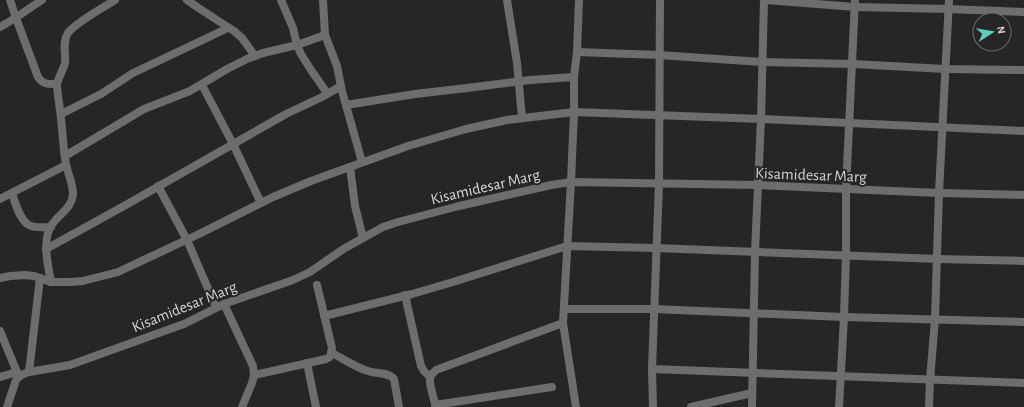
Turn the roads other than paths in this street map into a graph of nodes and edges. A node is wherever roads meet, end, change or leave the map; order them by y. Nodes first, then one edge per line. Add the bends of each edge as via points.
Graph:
1 (10, 0) edge
2 (42, 0) edge
3 (115, 0) edge
4 (187, 0) edge
5 (280, 0) edge
6 (323, 0) edge
7 (507, 0) edge
8 (579, 0) edge
9 (660, 0) edge
10 (765, 0) edge
11 (949, 0) edge
12 (855, 4) edge
13 (948, 9) junction
14 (1024, 12) edge
15 (16, 18) junction
16 (0, 27) edge
17 (228, 28) junction
18 (325, 35) junction
19 (297, 44) junction
20 (577, 52) junction
21 (659, 55) junction
22 (254, 56) junction
23 (762, 62) junction
24 (852, 64) junction
25 (945, 69) junction
26 (1024, 70) edge
27 (574, 78) junction
28 (520, 82) junction
29 (57, 84) junction
30 (202, 85) junction
31 (341, 86) junction
32 (327, 94) junction
33 (346, 106) junction
34 (574, 112) junction
35 (61, 114) junction
36 (660, 116) junction
37 (522, 118) junction
38 (761, 119) junction
39 (850, 123) junction
40 (943, 127) junction
41 (1024, 131) edge
42 (233, 144) junction
43 (66, 160) junction
44 (362, 162) junction
45 (350, 167) junction
46 (571, 182) junction
47 (659, 184) junction
48 (758, 185) junction
49 (158, 186) junction
50 (846, 189) junction
51 (12, 193) junction
52 (939, 193) junction
53 (1024, 195) edge
54 (0, 199) edge
55 (261, 203) junction
56 (51, 227) junction
57 (363, 238) junction
58 (187, 240) junction
59 (567, 246) junction
60 (656, 248) junction
61 (46, 249) junction
62 (755, 252) junction
63 (846, 254) junction
64 (938, 259) junction
65 (1024, 261) edge
66 (0, 278) edge
67 (40, 278) junction
68 (51, 282) junction
69 (317, 284) dead end
70 (405, 295) junction
71 (220, 306) junction
72 (564, 309) junction
73 (654, 309) junction
74 (754, 313) junction
75 (324, 316) junction
76 (844, 317) junction
77 (936, 319) junction
78 (1024, 322) edge
79 (563, 323) junction
80 (0, 331) edge
81 (332, 353) junction
82 (307, 363) junction
83 (652, 370) junction
84 (29, 372) junction
85 (752, 373) junction
86 (18, 375) junction
87 (254, 375) junction
88 (840, 376) junction
89 (0, 377) edge
90 (430, 377) junction
91 (930, 380) junction
92 (1024, 383) edge
93 (552, 387) dead end
94 (752, 393) junction
95 (436, 406) edge
96 (7, 407) edge
97 (242, 407) edge
98 (316, 407) edge
99 (399, 407) edge
100 (576, 407) edge
101 (653, 407) edge
102 (691, 407) edge
103 (752, 407) edge
104 (839, 407) edge
105 (929, 407) edge

1 - 15 street
2 - 15 street
3 - 29 street via 76,25 67,34 65,62
4 - 17 street
5 - 19 street via 293,28
6 - 18 street
7 - 28 street
8 - 20 street
9 - 21 street
10 - 12 street
10 - 23 street
11 - 13 street
12 - 13 street
12 - 24 street
13 - 14 street
13 - 25 street
15 - 16 street
15 - 29 street via 41,82
17 - 22 street via 242,38
17 - 35 street via 133,73 114,87
18 - 19 street
18 - 31 street via 335,59
19 - 22 street
19 - 32 street
20 - 21 street
20 - 27 street
21 - 23 street
21 - 36 street
22 - 30 street
23 - 24 street
23 - 38 street
24 - 25 street
24 - 39 street
25 - 26 street
25 - 40 street
27 - 28 street
27 - 34 street
28 - 33 street via 415,94
28 - 37 street
29 - 35 street
30 - 42 street
30 - 43 street via 144,109
31 - 32 street
31 - 33 street
32 - 42 street
33 - 44 street
34 - 36 street
34 - 37 street
34 - 46 street
35 - 43 street
36 - 38 street
36 - 47 street
37 - 44 street via 461,130
38 - 39 street
38 - 48 street
39 - 40 street
39 - 50 street
40 - 41 street
40 - 52 street
42 - 49 street
42 - 55 street
43 - 51 street
43 - 56 street via 72,185 72,200
44 - 45 street
45 - 55 street
45 - 57 street via 355,206
46 - 47 street, Kisamidesar Marg
46 - 57 street, Kisamidesar Marg via 458,206 398,222 382,227
46 - 59 street
47 - 48 street, Kisamidesar Marg
47 - 60 street
48 - 50 street, Kisamidesar Marg
48 - 62 street
49 - 58 street
49 - 61 street
50 - 52 street, Kisamidesar Marg
50 - 63 street
51 - 54 street
51 - 56 street via 26,224
52 - 53 street, Kisamidesar Marg
52 - 64 street
55 - 58 street
56 - 61 street
57 - 71 street, Kisamidesar Marg via 310,272
58 - 68 street via 118,272 70,282
58 - 71 street
59 - 60 street
59 - 70 street
59 - 72 street
60 - 62 street
60 - 73 street
61 - 68 street
62 - 63 street
62 - 74 street
63 - 64 street
63 - 76 street
64 - 65 street
64 - 77 street
66 - 67 street via 25,275
67 - 68 street
67 - 84 street
69 - 75 street
70 - 75 street
70 - 90 street via 421,366
71 - 84 street, Kisamidesar Marg via 184,324 70,364
71 - 87 street via 253,366
72 - 73 street
72 - 79 street
73 - 74 street
73 - 83 street
74 - 76 street
74 - 85 street
75 - 81 street
76 - 77 street
76 - 88 street
77 - 78 street
77 - 91 street
79 - 90 street via 436,370
79 - 100 street
80 - 86 street
81 - 82 street via 326,359
81 - 99 street via 369,371 392,376
82 - 87 street
82 - 98 street
83 - 85 street
83 - 101 street
84 - 86 street, Kisamidesar Marg
85 - 88 street
85 - 94 street
86 - 89 street, Kisamidesar Marg
86 - 96 street
87 - 97 street
88 - 91 street
88 - 104 street
90 - 95 street
91 - 92 street
91 - 105 street
93 - 95 street
94 - 102 street
94 - 103 street

